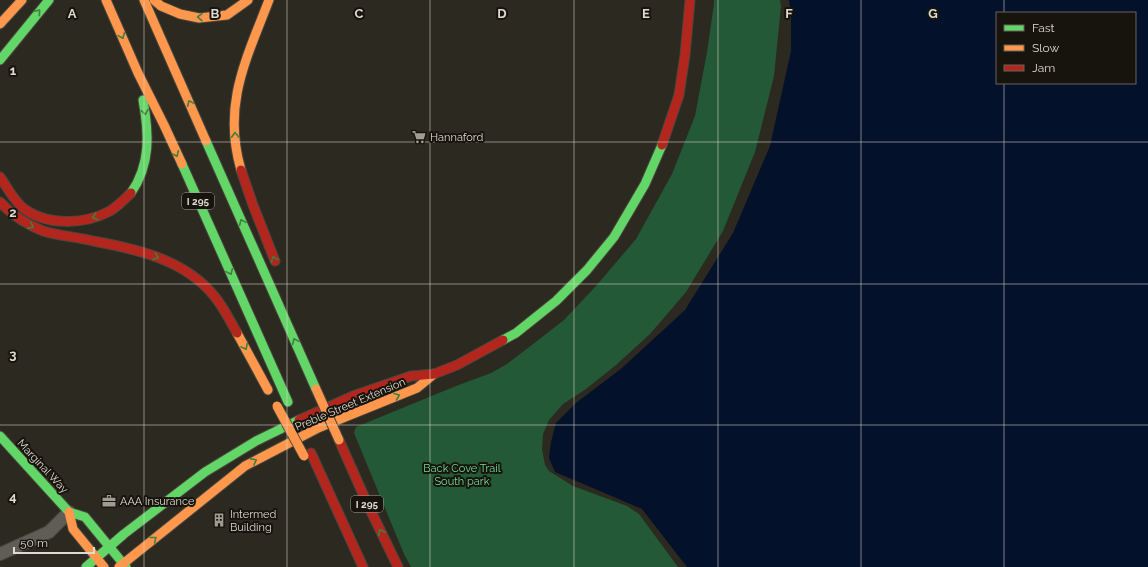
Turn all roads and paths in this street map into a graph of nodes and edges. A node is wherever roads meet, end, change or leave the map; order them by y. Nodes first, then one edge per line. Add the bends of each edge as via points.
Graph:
1 (21, 0) edge
2 (49, 0) edge
3 (106, 0) edge
4 (144, 0) edge
5 (154, 0) edge
6 (248, 0) edge
7 (269, 0) edge
8 (690, 0) edge
9 (0, 18) edge
10 (0, 24) edge
11 (28, 24) junction
12 (0, 51) edge
13 (0, 60) edge
14 (138, 73) junction
15 (0, 177) edge
16 (0, 202) edge
17 (279, 272) dead end
18 (300, 330) dead end
19 (434, 374) junction
20 (318, 388) junction
21 (0, 436) edge
22 (307, 454) junction
23 (69, 512) junction
24 (109, 546) junction
25 (0, 554) edge
26 (96, 558) junction
27 (123, 566) edge
28 (86, 567) edge
29 (104, 567) edge
30 (363, 567) edge
31 (398, 567) edge

1 - 9 main road
1 - 10 main road
11 -> 2 main road
3 -> 14 main road, I 295
20 -> 4 main road, I 295
6 -> 5 main road via 227,15 199,18 180,14
17 -> 7 main road via 239,162 234,135 234,110 242,72
8 - 19 main road, Preble Street Extension via 686,55 672,119 645,184 614,237 572,286 516,333 479,354
11 - 12 main road
11 - 13 main road
14 -> 15 main road via 148,128 147,154 140,178 121,204 105,214 81,221 68,222 43,218 21,206
14 -> 22 main road, I 295 via 291,408
16 -> 22 main road, bridge via 16,218 38,229 135,250 172,263 193,276 213,293 227,314 277,406
18 - 20 main road
19 - 24 main road, Preble Street Extension via 411,376 353,396 256,440 204,472
27 -> 19 main road, Preble Street Extension via 245,466 318,428 417,388
31 -> 20 main road, I 295, bridge via 364,497
21 - 23 main road, Marginal Way
22 - 30 main road, I 295
23 - 24 main road, Marginal Way via 85,517
23 - 25 street via 49,532
23 - 26 main road, Marginal Way via 73,529
24 - 26 main road, Preble Street Extension
24 - 27 main road, Marginal Way
26 - 28 main road, Preble Street Extension
26 - 29 main road, Marginal Way

